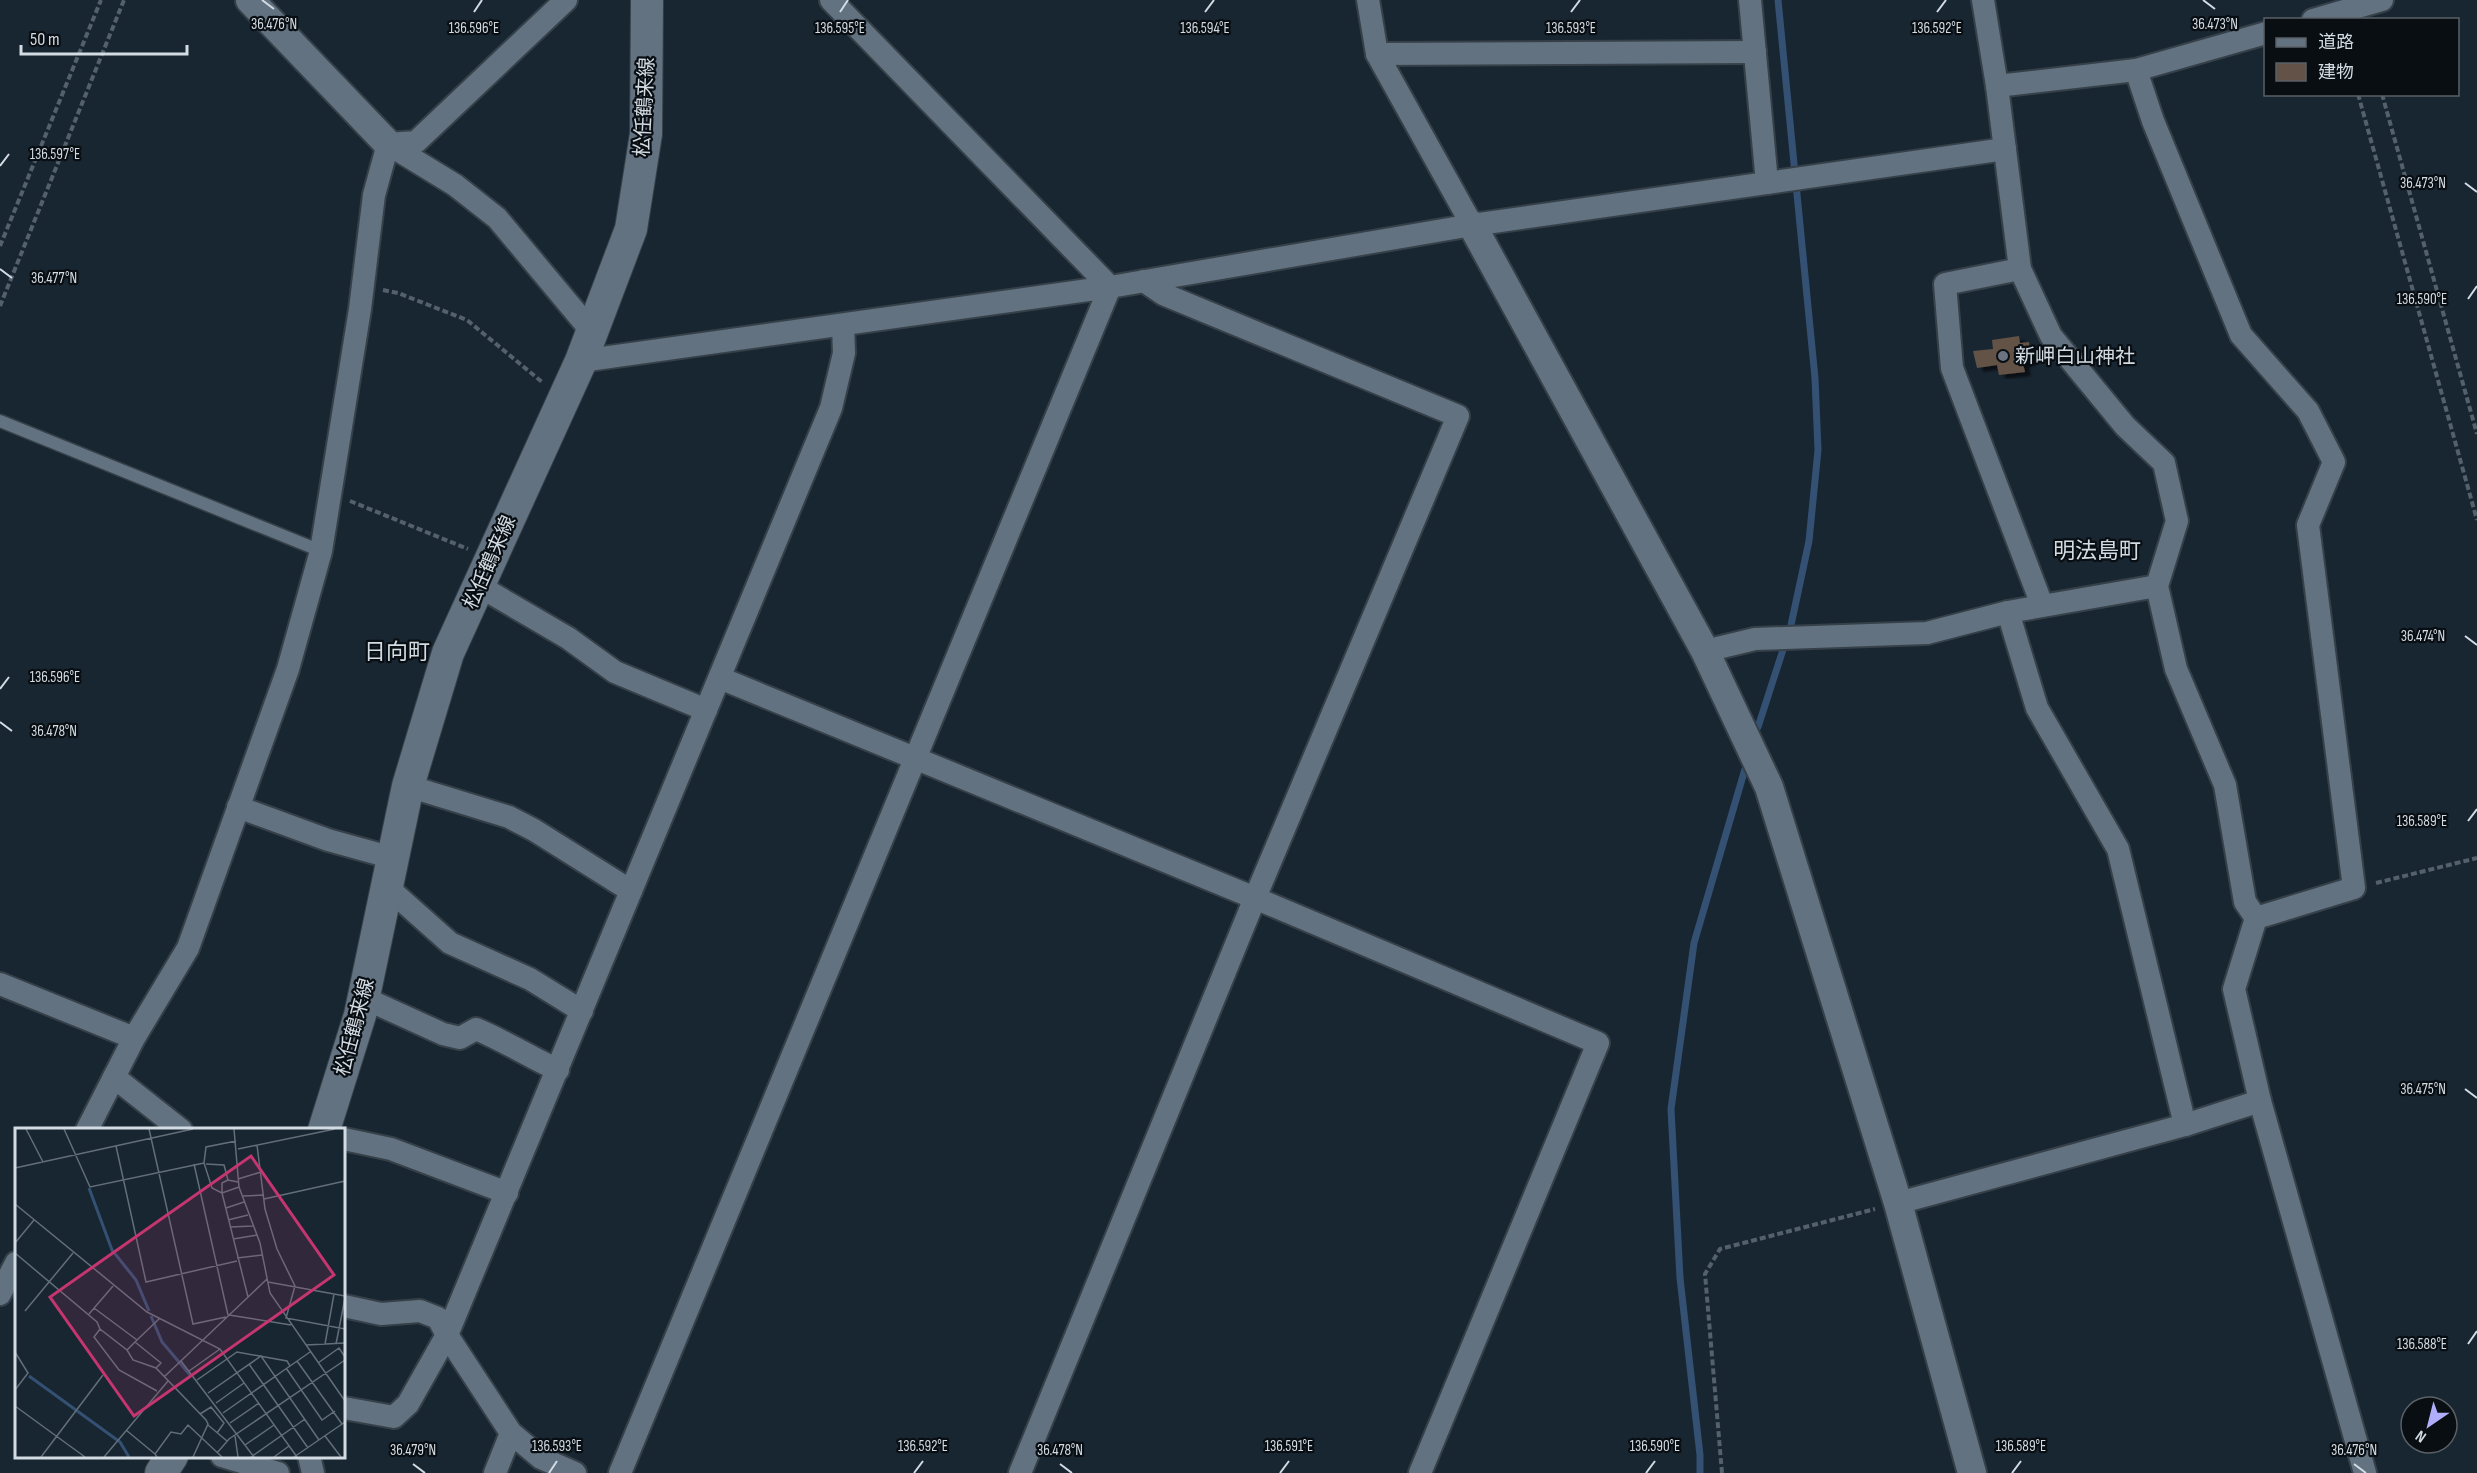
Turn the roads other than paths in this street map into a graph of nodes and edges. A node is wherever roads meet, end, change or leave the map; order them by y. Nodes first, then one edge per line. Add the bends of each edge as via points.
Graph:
1 (250, 0) edge
2 (566, 0) edge
3 (647, 0) edge
4 (831, 0) edge
5 (1368, 0) edge
6 (1750, 0) edge
7 (1983, 0) edge
8 (2382, 0) edge
9 (2320, 18) edge
10 (2264, 33) edge
11 (1755, 52) junction
12 (1377, 54) junction
13 (2136, 70) junction
14 (1997, 86) junction
15 (388, 144) junction
16 (2005, 149) junction
17 (1776, 182) junction
18 (1472, 225) junction
19 (2020, 269) junction
20 (1144, 281) junction
21 (1110, 286) junction
22 (843, 326) junction
23 (587, 347) junction
24 (0, 421) edge
25 (321, 551) junction
26 (479, 586) junction
27 (2157, 586) junction
28 (2042, 605) junction
29 (2008, 612) junction
30 (1705, 651) junction
31 (720, 678) junction
32 (706, 710) junction
33 (916, 759) junction
34 (408, 786) junction
35 (238, 807) junction
36 (390, 873) junction
37 (631, 891) junction
38 (1255, 898) junction
39 (2256, 918) junction
40 (0, 984) edge
41 (364, 998) junction
42 (582, 1011) junction
43 (134, 1038) junction
44 (558, 1070) junction
45 (114, 1077) junction
46 (2260, 1101) junction
47 (2185, 1125) junction
48 (88, 1128) edge
49 (179, 1128) edge
50 (325, 1128) edge
51 (345, 1139) edge
52 (507, 1193) junction
53 (1898, 1203) junction
54 (15, 1266) edge
55 (7, 1293) edge
56 (345, 1306) edge
57 (447, 1335) junction
58 (345, 1408) edge
59 (511, 1433) junction
60 (171, 1458) edge
61 (229, 1458) edge
62 (309, 1458) edge
63 (161, 1473) edge
64 (278, 1473) edge
65 (313, 1473) edge
66 (495, 1473) edge
67 (575, 1473) edge
68 (620, 1473) edge
69 (1020, 1473) edge
70 (1420, 1473) edge
71 (1972, 1473) edge
72 (2364, 1473) edge

1 - 15 street
2 - 15 street via 416,142
3 - 23 main road, 松任鶴来線 via 646,134 631,229
4 - 21 street
5 - 12 street
6 - 11 street
7 - 14 street
8 - 9 street
10 - 13 street
11 - 12 street
11 - 17 street
12 - 18 street
13 - 14 street
13 - 39 street via 2241,335 2308,411 2334,462 2308,525 2354,888
14 - 16 street
15 - 23 street via 455,185 496,218
15 - 25 street via 374,195
16 - 17 street
16 - 19 street
17 - 18 street
18 - 20 street
18 - 30 street
19 - 27 street via 2051,336 2125,426 2164,463 2177,521
19 - 28 street via 1945,284 1952,368
20 - 21 street
20 - 38 street via 1163,294 1458,416
21 - 22 street
21 - 33 street
22 - 23 street
22 - 31 street via 843,353 831,408
23 - 26 main road, 松任鶴来線
24 - 25 lane
25 - 35 street via 288,669
26 - 32 street via 568,638 615,672
26 - 34 main road, 松任鶴来線 via 448,653
27 - 28 street
27 - 39 street via 2176,669 2225,785 2245,902
28 - 29 street
29 - 30 street via 1927,633 1755,639
29 - 47 street via 2037,708 2118,849
30 - 53 street via 1769,787
31 - 32 street
31 - 33 street
32 - 37 street
33 - 38 street
33 - 68 street
34 - 36 main road, 松任鶴来線
34 - 37 street via 509,817
35 - 36 street via 328,840
35 - 43 street via 188,948
36 - 41 main road, 松任鶴来線
36 - 42 street via 450,943 530,979
37 - 42 street
38 - 69 street
38 - 70 street via 1598,1043
39 - 46 street via 2234,989
40 - 43 street
41 - 44 street via 443,1034 460,1038 476,1029
41 - 50 main road, 松任鶴来線
42 - 44 street
43 - 45 street
44 - 52 street
45 - 48 street
45 - 49 street
46 - 47 street
46 - 72 street
47 - 53 street
51 - 52 street via 392,1149
52 - 57 street
53 - 71 street
54 - 55 street
56 - 57 street via 381,1314 420,1311 438,1318
57 - 58 street via 408,1404 394,1417
57 - 59 street
59 - 66 street
59 - 67 street via 541,1458
60 - 63 main road
61 - 64 street
62 - 65 street

